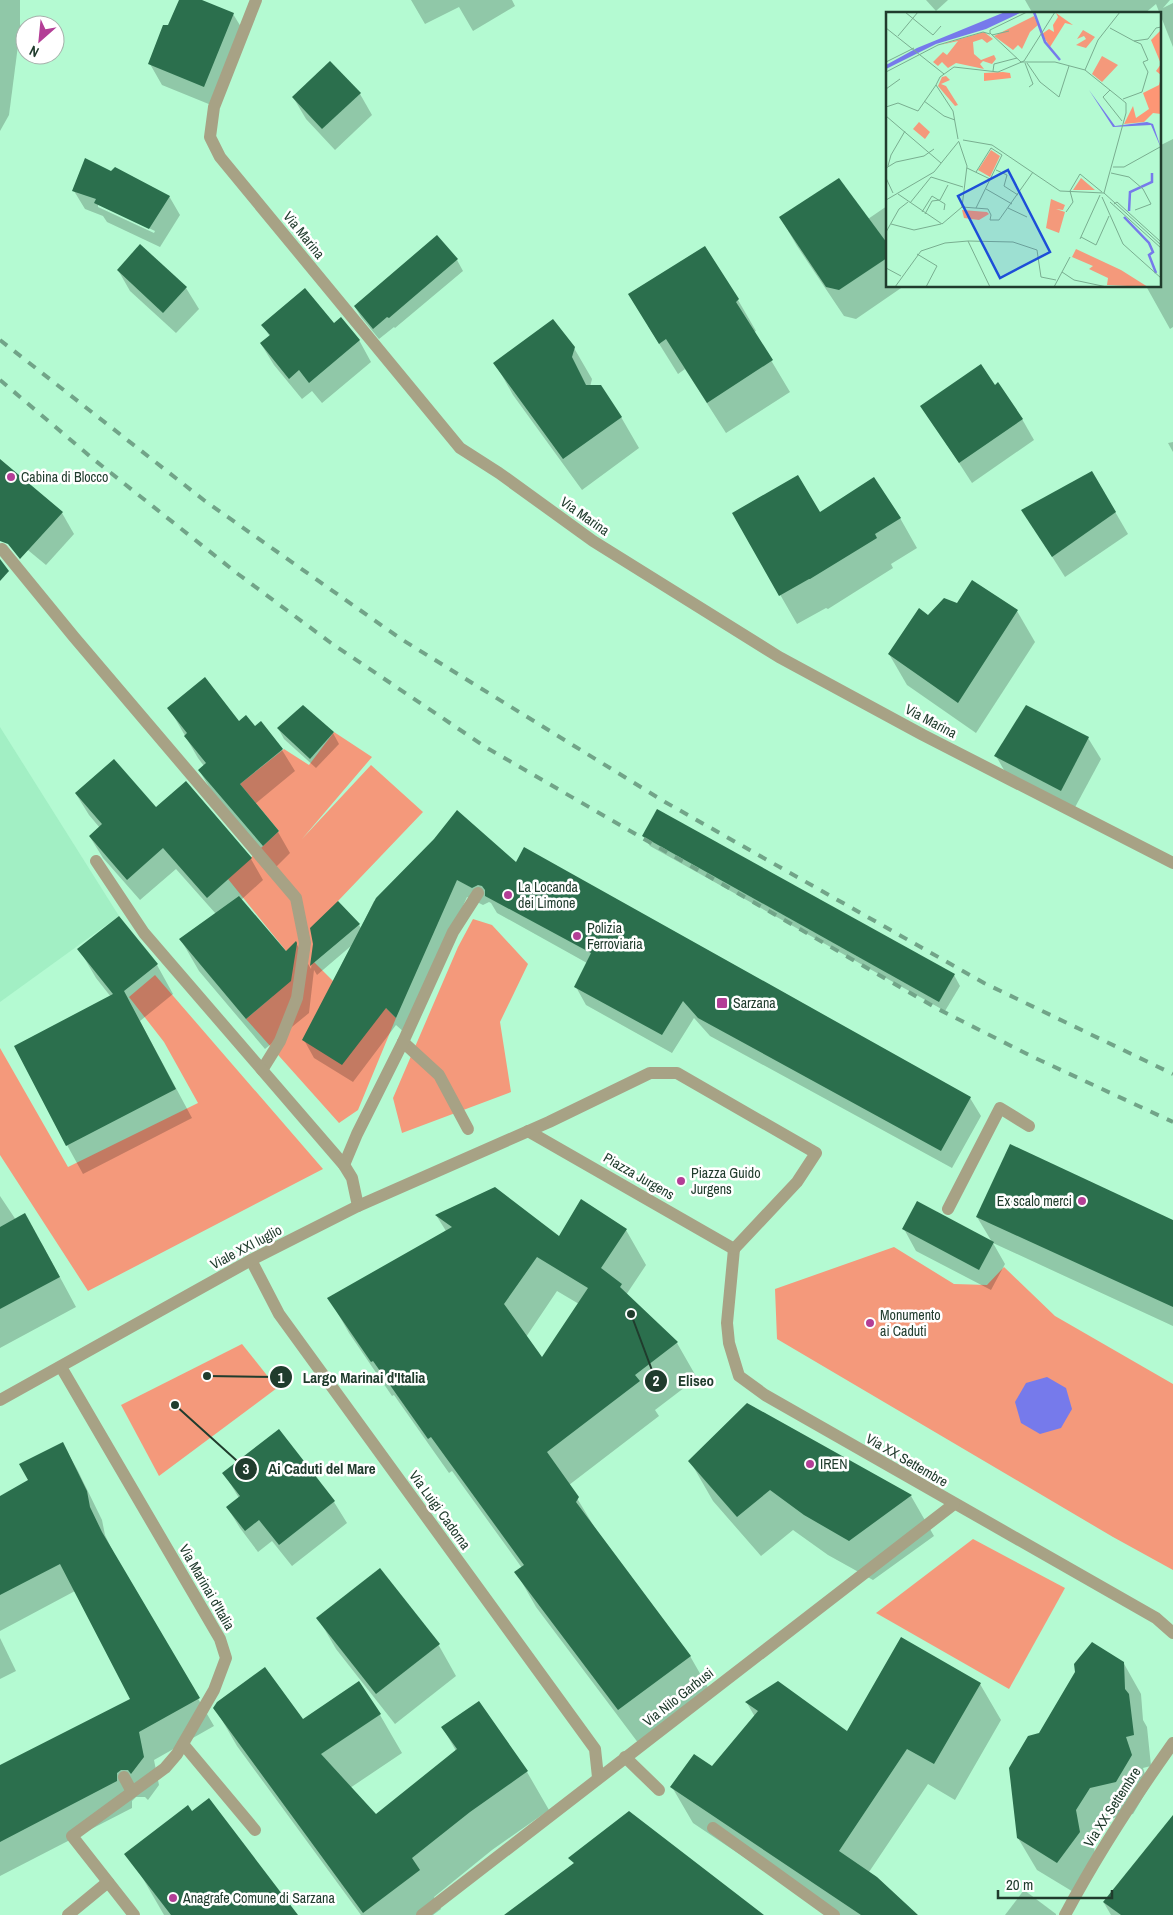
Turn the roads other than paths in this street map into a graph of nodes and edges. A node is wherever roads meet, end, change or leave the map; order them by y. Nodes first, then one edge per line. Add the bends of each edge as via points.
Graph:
1 (256, 0) edge
2 (2, 549) dead end
3 (96, 861) dead end
4 (1173, 863) edge
5 (478, 893) dead end
6 (403, 1042) junction
7 (262, 1070) junction
8 (1029, 1126) dead end
9 (468, 1129) dead end
10 (528, 1131) junction
11 (344, 1164) junction
12 (358, 1206) junction
13 (948, 1209) dead end
14 (734, 1249) junction
15 (251, 1260) junction
16 (61, 1367) junction
17 (0, 1400) edge
18 (954, 1504) junction
19 (1173, 1633) edge
20 (1173, 1743) edge
21 (183, 1744) junction
22 (625, 1757) junction
23 (598, 1777) junction
24 (124, 1778) dead end
25 (659, 1790) dead end
26 (132, 1792) junction
27 (713, 1828) dead end
28 (254, 1830) dead end
29 (108, 1882) junction
30 (68, 1915) edge
31 (134, 1915) edge
32 (422, 1915) edge
33 (834, 1915) edge
34 (1066, 1915) edge

1 - 4 street, Via Marina via 214,107 210,137 220,157 460,448 593,541 779,657
2 - 7 street via 296,898 306,943 297,998 280,1041
3 - 7 street via 144,933
5 - 6 street via 453,932
6 - 9 street via 439,1075
6 - 11 street
7 - 11 street
8 - 13 street via 1000,1108
10 - 12 street, Viale XXI luglio
10 - 14 street, Piazza Jurgens
10 - 14 street via 650,1073 677,1073 816,1153 797,1182
11 - 12 street via 352,1178
12 - 15 street, Viale XXI luglio
14 - 18 street, Via XX Settembre via 727,1323 739,1376 765,1396
15 - 16 street, Viale XXI luglio
15 - 23 street, Via Luigi Cadorna via 279,1314 595,1749
16 - 17 street, Viale XXI luglio
16 - 21 street, Via Marinai d'Italia via 220,1639 226,1658 214,1690
18 - 19 street, Via XX Settembre via 1156,1618
18 - 22 street, Via Nilo Garbusi
20 - 34 street, Via XX Settembre via 1139,1791
21 - 26 street, Via Marinai d'Italia via 165,1768
21 - 28 street
22 - 23 street, Via Nilo Garbusi
22 - 25 street
23 - 32 street, Via Nilo Garbusi
24 - 26 street
26 - 29 street, Via Marinai d'Italia via 72,1836
27 - 33 street
29 - 30 street
29 - 31 street, Via Marinai d'Italia

